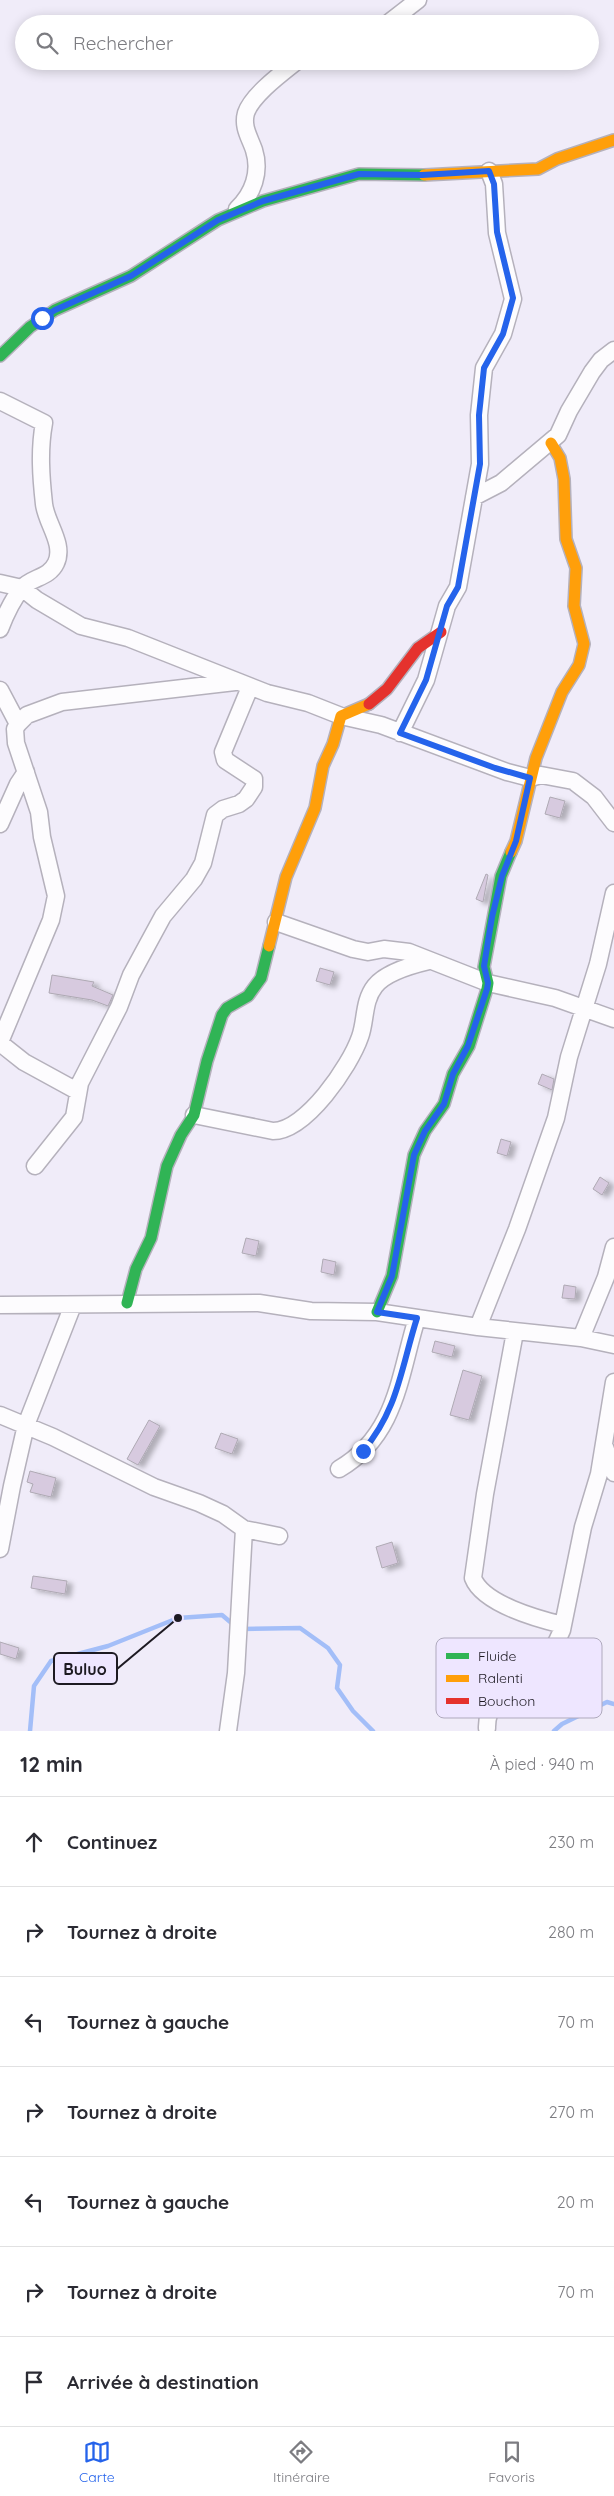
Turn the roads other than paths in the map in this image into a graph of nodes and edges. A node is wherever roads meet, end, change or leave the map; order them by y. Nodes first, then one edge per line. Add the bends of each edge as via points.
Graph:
1 (418, 0) edge
2 (399, 15) edge
3 (287, 70) edge
4 (614, 140) edge
5 (489, 171) junction
6 (231, 214) junction
7 (614, 350) edge
8 (0, 356) edge
9 (0, 401) edge
10 (551, 442) junction
11 (474, 497) junction
12 (0, 583) edge
13 (22, 588) junction
14 (0, 629) edge
15 (441, 632) junction
16 (244, 684) junction
17 (0, 690) edge
18 (341, 716) junction
19 (18, 724) junction
20 (400, 733) junction
21 (26, 772) junction
22 (530, 778) junction
23 (614, 823) edge
24 (0, 824) edge
25 (614, 893) edge
26 (276, 922) junction
27 (429, 961) junction
28 (488, 983) junction
29 (584, 1006) junction
30 (614, 1019) edge
31 (0, 1043) edge
32 (77, 1091) junction
33 (194, 1115) junction
34 (35, 1166) dead end
35 (614, 1247) edge
36 (127, 1303) junction
37 (0, 1305) edge
38 (73, 1305) junction
39 (377, 1312) junction
40 (417, 1318) junction
41 (478, 1327) junction
42 (515, 1332) junction
43 (582, 1338) junction
44 (613, 1348) edge
45 (614, 1382) edge
46 (0, 1415) edge
47 (26, 1425) junction
48 (604, 1445) junction
49 (338, 1469) dead end
50 (614, 1473) edge
51 (244, 1529) junction
52 (279, 1536) dead end
53 (0, 1549) edge
54 (563, 1625) junction
55 (558, 1638) edge
56 (487, 1718) edge
57 (487, 1728) dead end
58 (228, 1731) edge

1 - 2 street
3 - 6 street via 252,101 247,111 246,127 254,150 256,171 250,194
4 - 5 street via 557,159 538,169
5 - 6 street via 359,174 263,201
5 - 11 street via 494,184 498,238 513,298 503,334 484,368 479,415 480,464
6 - 8 street via 131,276 55,310 30,327
7 - 10 street via 592,372 561,430
9 - 13 street via 44,423 40,444 44,507 58,554 46,575
10 - 11 street via 501,482
10 - 22 street via 560,458 564,479 566,540 576,568 574,606 584,644 579,666 562,692
11 - 15 street via 458,587 450,600
12 - 13 street
13 - 14 street
13 - 16 street via 81,626 128,638
15 - 18 street via 419,647 383,694 364,708
15 - 20 street via 426,680
16 - 18 street
16 - 19 street via 62,702 27,715
16 - 32 street via 223,752 225,760 254,779 254,787 239,804 215,815 203,863 163,916 149,941
17 - 19 street
18 - 20 street via 381,724
18 - 26 street via 323,766 315,808 286,877
19 - 21 street via 16,743
20 - 22 street
21 - 24 street
21 - 31 street via 39,812 54,881 55,909
22 - 23 street via 541,775 579,783 604,807
22 - 28 street via 516,841 502,876 492,917 484,966
25 - 29 street via 598,964
26 - 27 street via 368,952 394,949
26 - 33 street via 261,978 248,996 226,1008 222,1016
27 - 28 street
27 - 33 street via 400,971 374,987 363,1030 348,1066 324,1095 290,1127 273,1131
28 - 29 street
28 - 39 street via 468,1046 453,1074 444,1104 425,1131 414,1155 392,1276
29 - 30 street
29 - 41 street via 556,1118 518,1229
31 - 32 street via 24,1062
32 - 34 street via 74,1117
33 - 36 street via 167,1166 151,1238 136,1269
35 - 43 street
36 - 38 street
36 - 39 street via 199,1305 239,1302 311,1311
37 - 38 street
38 - 47 street
39 - 40 street
40 - 41 street
40 - 49 street via 388,1415 378,1434 363,1451
41 - 42 street
42 - 43 street
42 - 54 street via 473,1578 476,1586 503,1605
43 - 44 street
45 - 48 street
46 - 47 street
47 - 51 street via 154,1487 199,1502
47 - 53 street
48 - 50 street
48 - 54 street
51 - 52 street
51 - 58 street via 236,1674
54 - 55 street
56 - 57 street

